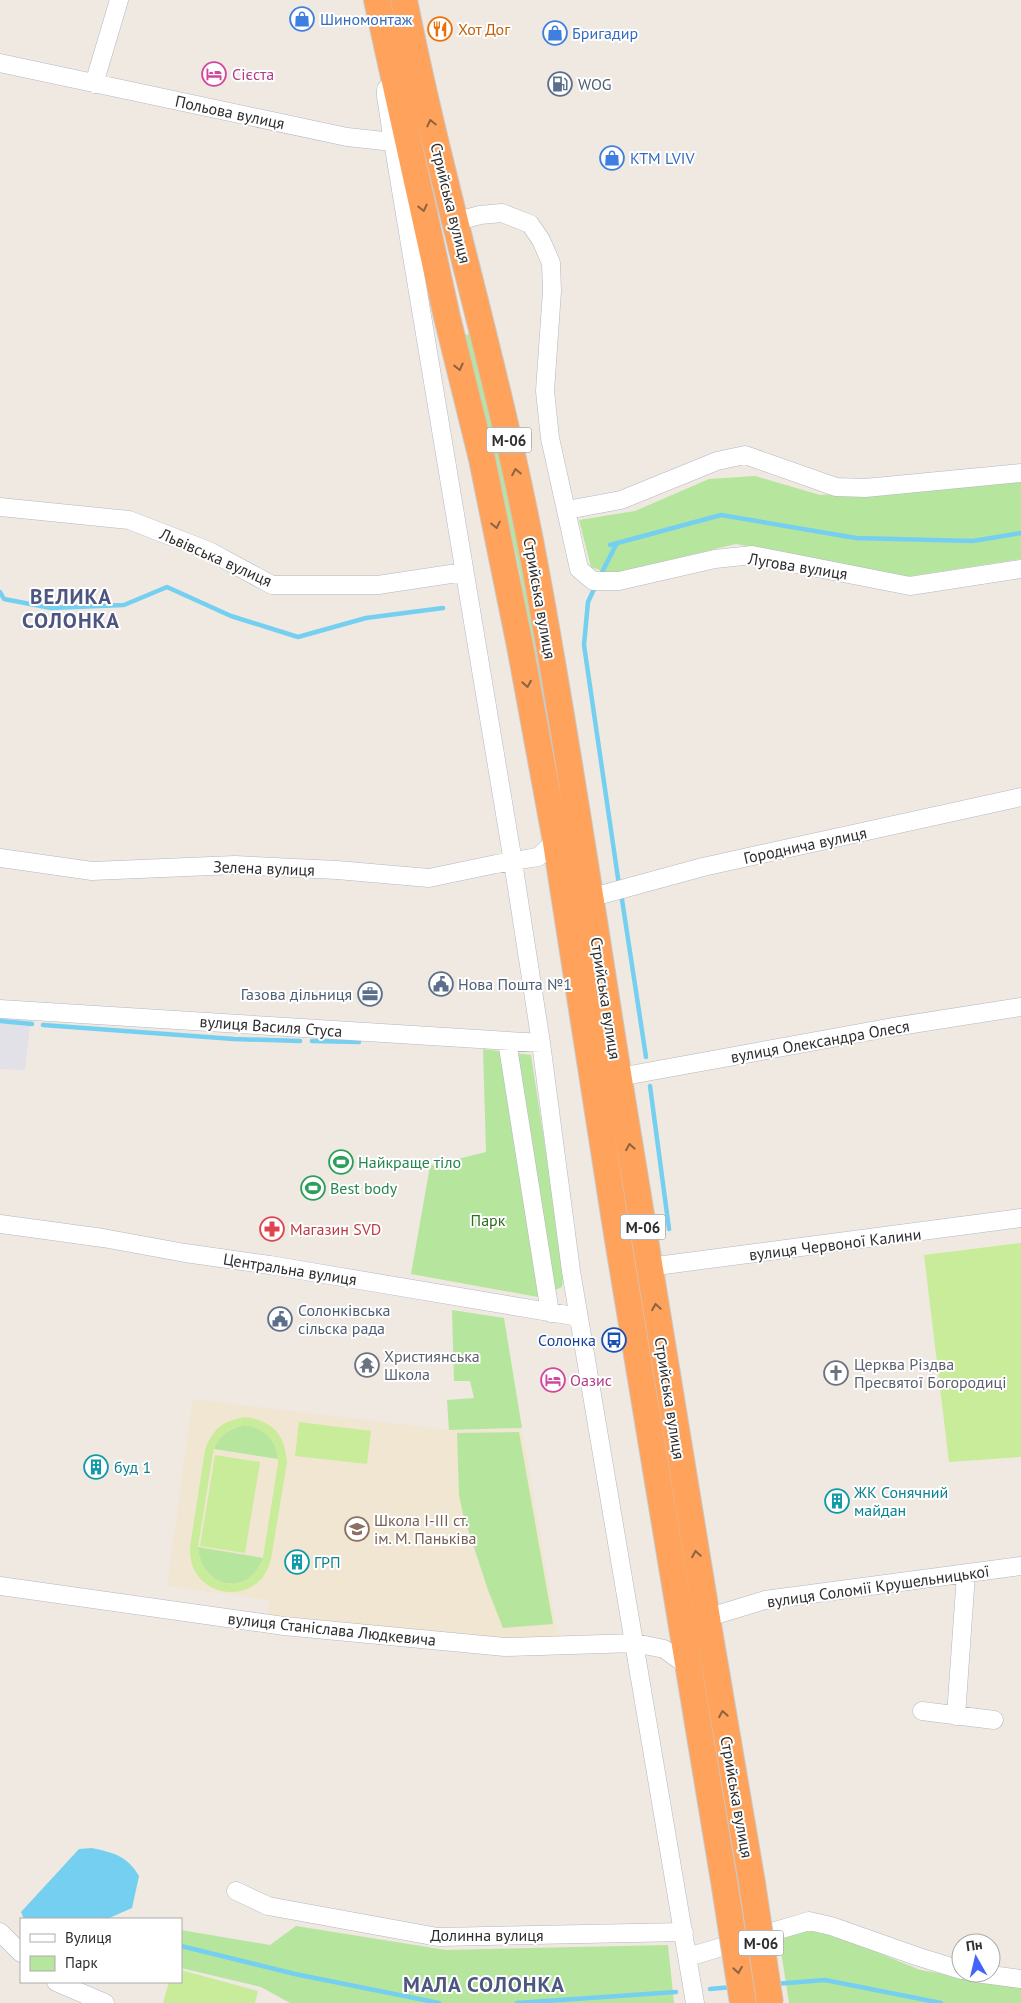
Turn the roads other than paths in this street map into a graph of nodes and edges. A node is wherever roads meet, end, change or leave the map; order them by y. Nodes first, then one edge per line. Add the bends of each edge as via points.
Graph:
1 (119, 0) edge
2 (377, 0) edge
3 (404, 0) edge
4 (0, 63) edge
5 (393, 75) junction
6 (94, 84) junction
7 (393, 142) junction
8 (454, 222) junction
9 (1021, 473) edge
10 (0, 507) edge
11 (567, 510) junction
12 (1021, 569) edge
13 (464, 572) junction
14 (1021, 798) edge
15 (555, 836) junction
16 (0, 858) edge
17 (520, 861) junction
18 (563, 884) junction
19 (610, 892) junction
20 (1021, 1007) edge
21 (0, 1009) edge
22 (507, 1041) junction
23 (541, 1043) junction
24 (619, 1077) junction
25 (1021, 1218) edge
26 (0, 1224) edge
27 (649, 1267) junction
28 (550, 1313) junction
29 (579, 1317) junction
30 (1021, 1566) edge
31 (966, 1574) junction
32 (0, 1586) edge
33 (680, 1616) junction
34 (706, 1618) junction
35 (635, 1643) junction
36 (664, 1649) junction
37 (690, 1671) junction
38 (922, 1712) dead end
39 (956, 1716) junction
40 (994, 1720) dead end
41 (236, 1891) dead end
42 (0, 1932) edge
43 (684, 1932) junction
44 (20, 1952) edge
45 (688, 1957) junction
46 (951, 1967) edge
47 (1001, 1977) edge
48 (1021, 1980) edge
49 (58, 1983) edge
50 (105, 2003) edge
51 (695, 2003) edge
52 (743, 2003) edge
53 (770, 2003) edge

1 - 6 street
2 - 5 highway, Стрийська вулиця / М-06
8 -> 3 highway, Стрийська вулиця / М-06
4 - 6 street, Польова вулиця
5 - 7 street via 386,96
5 -> 15 highway, Стрийська вулиця / М-06 via 482,459
6 - 7 street, Польова вулиця via 347,137
7 - 13 street
8 - 11 street, Лугова вулиця via 502,213 530,224 551,263 545,392 550,438
19 -> 8 highway, Стрийська вулиця / М-06 via 512,452
9 - 11 street via 865,488 836,487 745,455 717,461 622,500
10 - 13 street, Львівська вулиця via 129,520 209,551 272,584 378,585
11 - 12 street, Лугова вулиця via 579,569 593,581 619,582 715,559 752,555 910,586
13 - 17 street
14 - 19 street, Городнича вулиця via 703,867
15 - 17 street, Зелена вулиця via 544,854
15 - 18 highway, Стрийська вулиця / М-06
16 - 17 street, Зелена вулиця via 92,871 235,865 420,878
17 - 18 street, Зелена вулиця via 548,866
17 - 23 street
18 - 33 highway, Стрийська вулиця / М-06
19 - 24 highway, Стрийська вулиця / М-06
20 - 24 street, вулиця Олександра Олеся
21 - 22 street, вулиця Василя Стуса
22 - 23 street, вулиця Василя Стуса
22 - 28 street
23 - 29 street
27 -> 24 highway, Стрийська вулиця / М-06
25 - 27 street, вулиця Червоної Калини
26 - 28 street, Центральна вулиця via 270,1265
34 -> 27 highway, Стрийська вулиця / М-06
28 - 29 street, Центральна вулиця
29 - 35 street
30 - 31 street, вулиця Соломії Крушельницької
31 - 34 street, вулиця Соломії Крушельницької via 765,1600
31 - 39 street
32 - 35 street, вулиця Станіслава Людкевича via 284,1626 505,1647
33 - 36 street via 678,1635
33 - 37 highway, Стрийська вулиця / М-06
53 -> 34 highway, Стрийська вулиця / М-06, bridge
35 - 36 street, вулиця Станіслава Людкевича
35 - 43 street
36 - 37 street, вулиця Станіслава Людкевича
37 -> 52 highway, Стрийська вулиця / М-06, bridge
38 - 39 street
39 - 40 street
41 - 43 street, Долинна вулиця via 268,1906 438,1937
42 - 44 street
43 - 45 street
45 - 46 street via 809,1921
45 - 51 street
47 - 48 street
49 - 50 street

